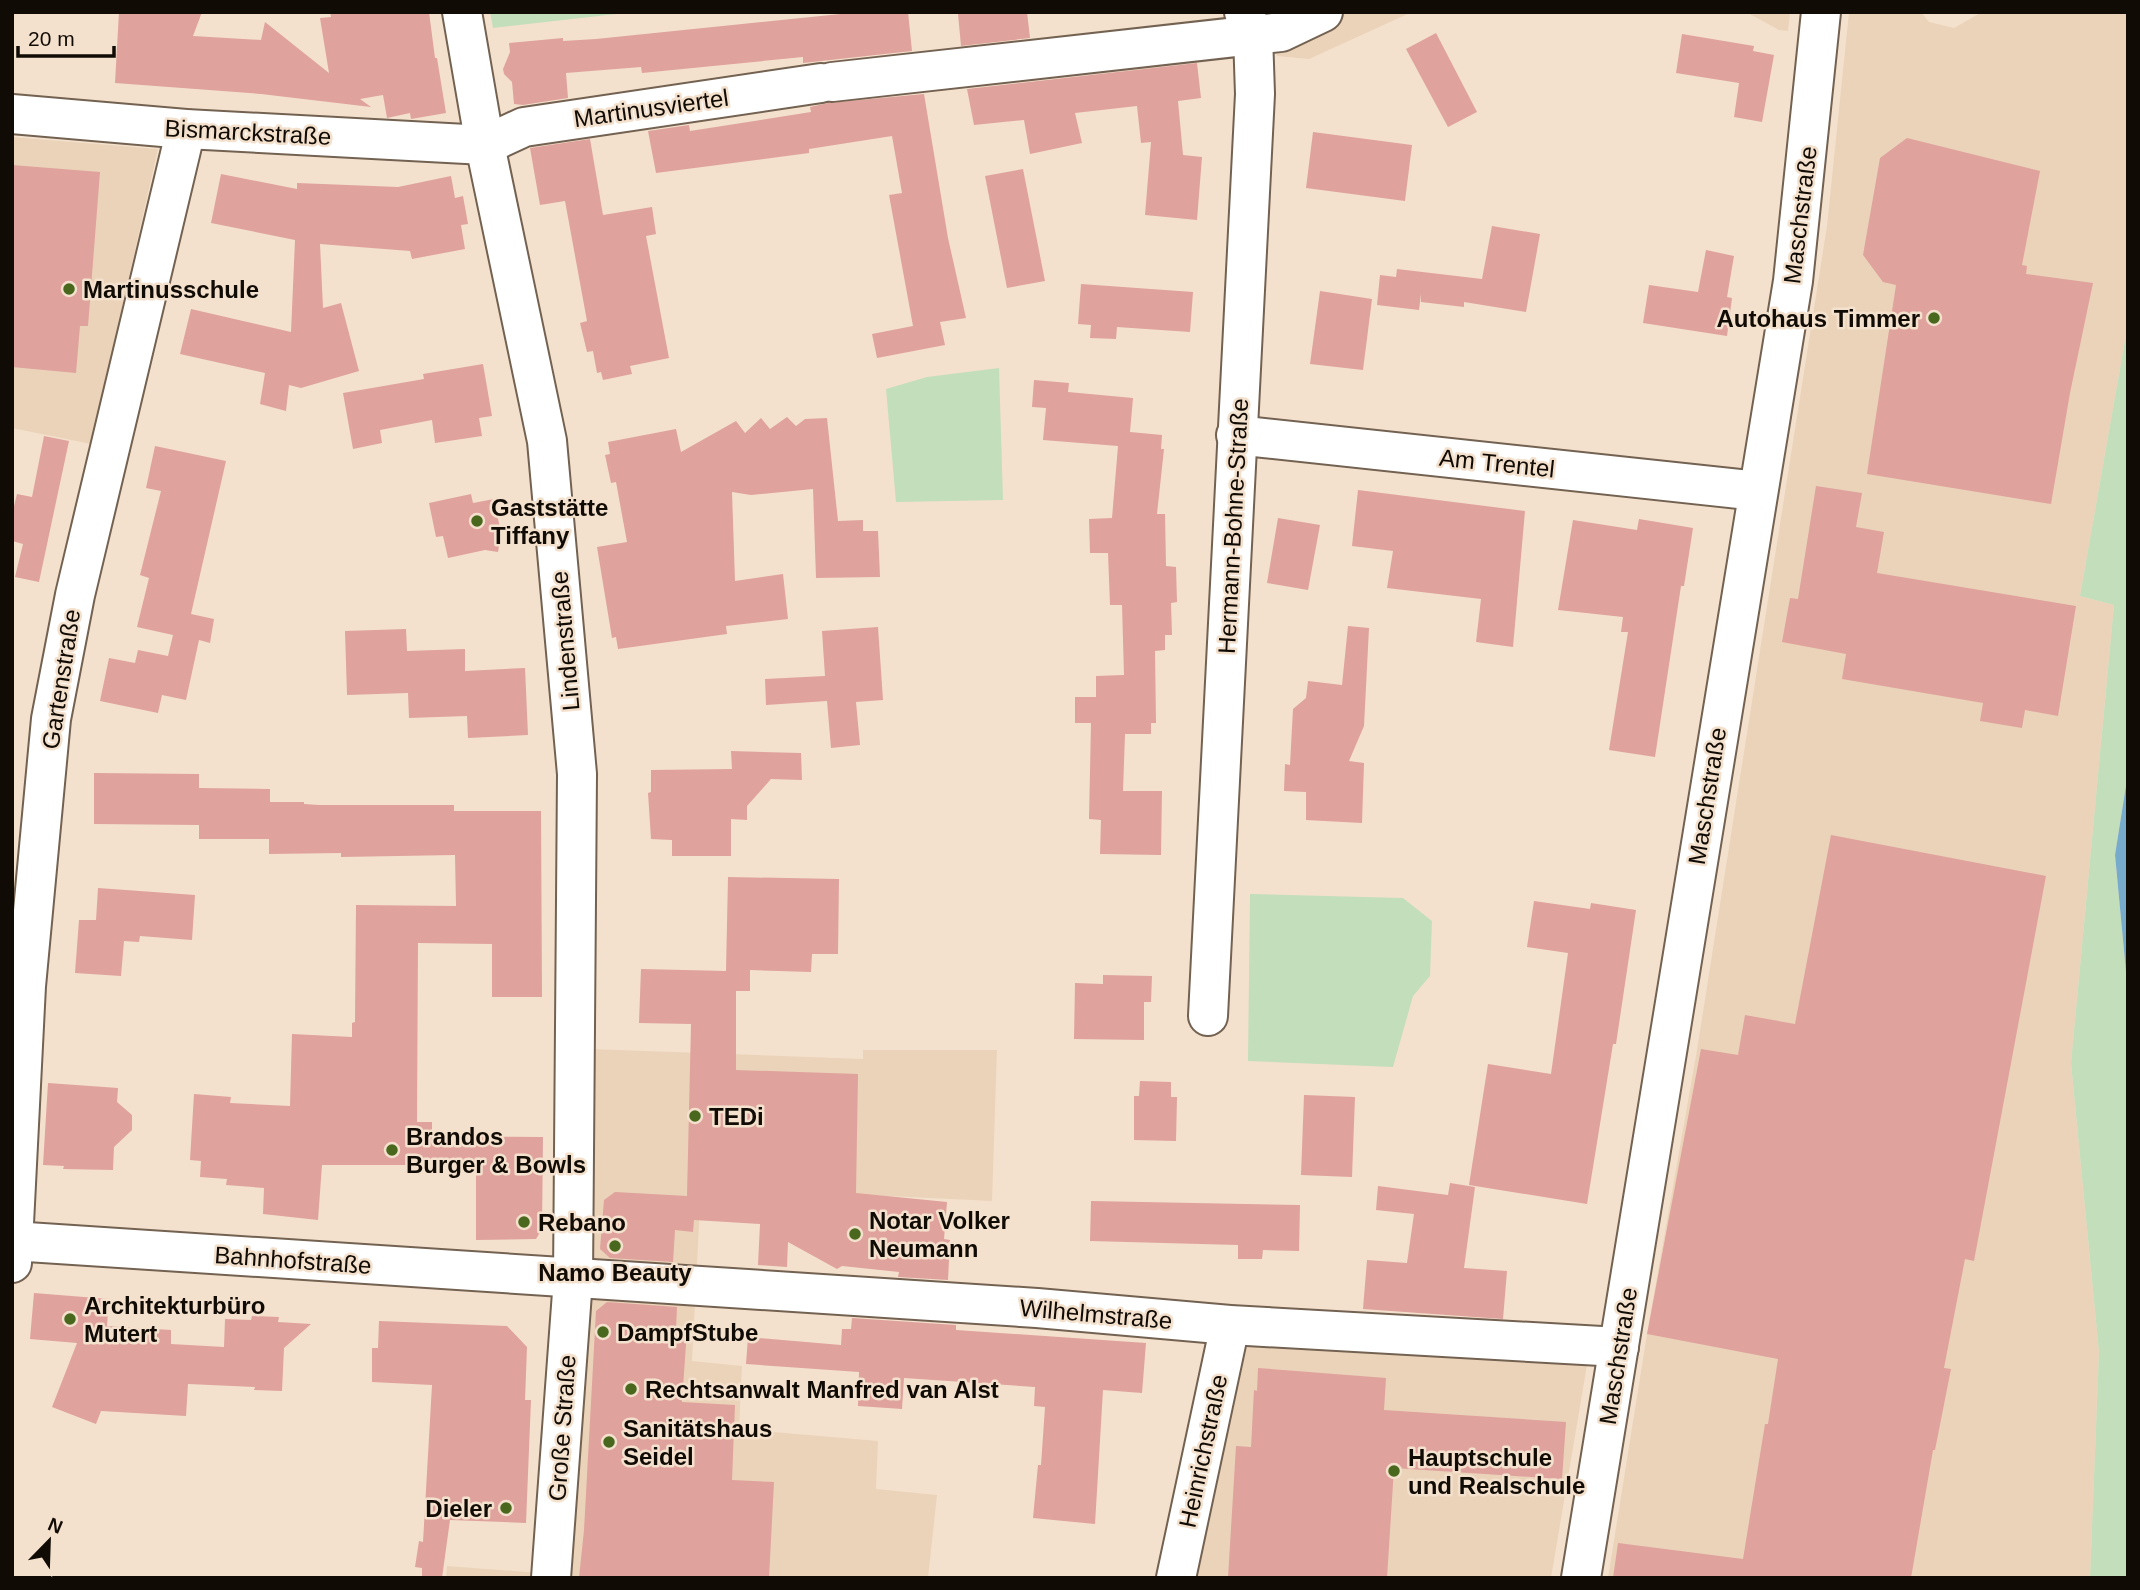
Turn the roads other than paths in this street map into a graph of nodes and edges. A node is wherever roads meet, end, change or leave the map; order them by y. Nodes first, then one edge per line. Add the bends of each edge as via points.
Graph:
1 (462, 12) edge
2 (1323, 12) edge
3 (1821, 12) edge
4 (1249, 24) edge
5 (12, 114) edge
6 (186, 129) junction
7 (485, 145) junction
8 (1236, 435) junction
9 (1758, 491) junction
10 (1208, 1016) dead end
11 (13, 1249) edge
12 (573, 1279) junction
13 (1230, 1325) junction
14 (1619, 1348) junction
15 (551, 1578) edge
16 (1176, 1578) edge
17 (1581, 1578) edge

1 - 7 street, Lindenstraße
2 - 4 street via 1281,32
3 - 9 street, Maschstraße via 1793,281
4 - 7 street, Martinusviertel via 524,127
4 - 8 street, Hermann-Bohne-Straße via 1255,94
5 - 6 street, Bismarckstraße
6 - 7 street, Bismarckstraße
6 - 11 street, Gartenstraße via 75,595 51,719 26,986
7 - 12 street, Lindenstraße via 547,440 577,774
8 - 9 street, Am Trentel
8 - 10 street, Hermann-Bohne-Straße
9 - 14 street, Maschstraße
11 - 12 street, Bahnhofstraße
12 - 13 street, Wilhelmstraße
12 - 15 street, Große Straße
13 - 14 street, Wilhelmstraße
13 - 16 street, Heinrichstraße
14 - 17 street, Maschstraße

